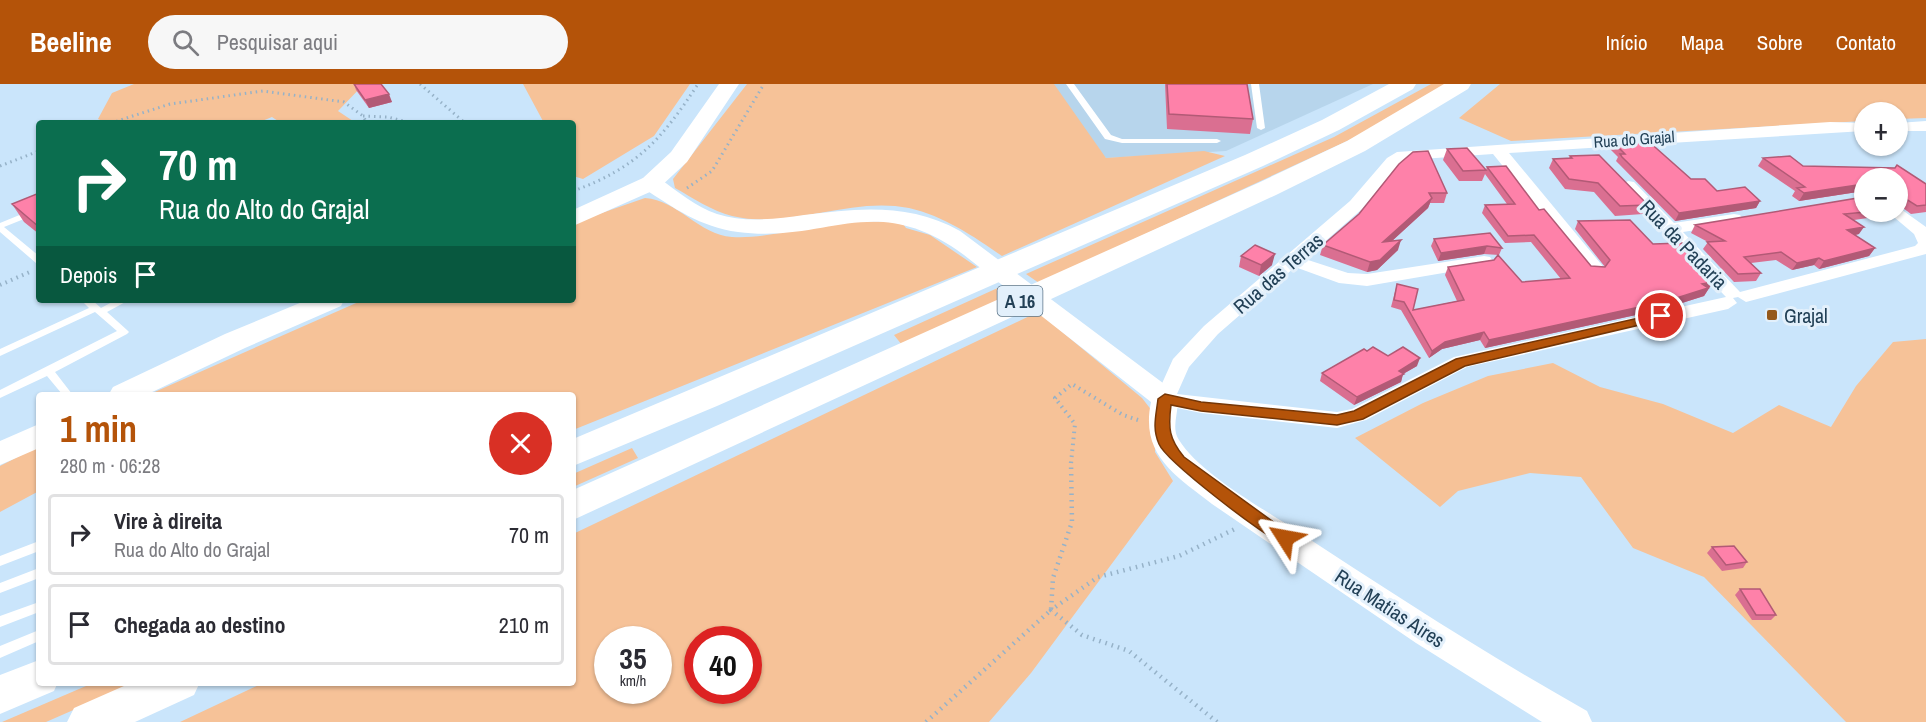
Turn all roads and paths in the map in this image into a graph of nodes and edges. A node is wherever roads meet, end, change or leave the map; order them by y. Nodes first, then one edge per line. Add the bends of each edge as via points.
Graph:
1 (420, 84) edge
2 (698, 84) edge
3 (729, 84) edge
4 (764, 84) edge
5 (1070, 84) edge
6 (1255, 84) edge
7 (1405, 84) edge
8 (1460, 84) edge
9 (140, 115) junction
10 (363, 116) junction
11 (122, 120) edge
12 (142, 120) edge
13 (365, 120) edge
14 (392, 120) edge
15 (462, 120) edge
16 (1926, 126) edge
17 (1854, 127) edge
18 (1908, 127) edge
19 (1261, 128) dead end
20 (1908, 129) edge
21 (1926, 135) edge
22 (1217, 141) dead end
23 (1586, 143) junction
24 (1498, 150) junction
25 (36, 152) edge
26 (1403, 155) joint
27 (1601, 159) edge
28 (0, 166) edge
29 (1616, 174) edge
30 (651, 183) junction
31 (576, 190) edge
32 (674, 197) junction
33 (36, 211) edge
34 (1750, 217) edge
35 (576, 218) edge
36 (1908, 221) edge
37 (0, 227) edge
38 (1670, 229) junction
39 (1926, 243) edge
40 (36, 258) edge
41 (1294, 261) junction
42 (1484, 261) edge
43 (1595, 268) edge
44 (36, 269) edge
45 (0, 285) edge
46 (1735, 298) junction
47 (90, 303) edge
48 (116, 303) edge
49 (324, 303) edge
50 (98, 310) junction
51 (0, 353) edge
52 (49, 370) junction
53 (66, 392) edge
54 (128, 392) edge
55 (0, 394) edge
56 (1163, 413) junction
57 (36, 436) edge
58 (610, 437) junction
59 (576, 442) edge
60 (576, 452) edge
61 (0, 454) edge
62 (576, 505) edge
63 (1252, 517) junction
64 (36, 547) edge
65 (0, 561) edge
66 (36, 574) edge
67 (0, 588) edge
68 (36, 608) edge
69 (1051, 610) junction
70 (0, 622) edge
71 (36, 636) edge
72 (0, 652) edge
73 (36, 679) edge
74 (170, 686) edge
75 (195, 686) edge
76 (0, 695) edge
77 (89, 722) edge
78 (121, 722) edge
79 (926, 722) edge
80 (1217, 722) edge
81 (1574, 722) edge

1 - 15 path
2 - 31 path via 662,136 627,164
3 - 30 main road via 679,157
4 - 32 path via 712,171
5 - 22 lane via 1108,137 1122,141
6 - 19 lane
7 - 58 highway, A 16 via 1229,174
8 - 62 highway, A 16 via 1356,146 1267,189
9 - 10 path via 202,97 263,91 344,102
9 - 11 path
9 - 12 path
10 - 13 path
10 - 14 path
16 - 18 street
17 - 23 street, Rua do Grajal
20 - 21 street
23 - 24 street, Rua do Grajal
23 - 27 street
24 - 26 street, Rua do Grajal
24 - 43 street
25 - 28 path
26 - 41 street, Rua das Terras via 1393,161 1356,205
29 - 38 street, Rua da Padaria
30 - 32 street
30 - 35 main road
32 - 56 street via 711,219 762,227 872,213 935,226 1068,323 1141,383
33 - 37 lane
34 - 38 street
36 - 39 street via 1922,232
37 - 40 lane
38 - 46 street, Rua da Padaria
39 - 46 street via 1921,250
41 - 42 street via 1346,279 1367,280
41 - 56 street, Rua das Terras via 1211,330 1180,364
44 - 45 path
46 - 56 street via 1461,362 1358,415 1337,420 1201,406
47 - 50 lane
48 - 50 lane
49 - 54 main road
50 - 51 lane
50 - 52 lane via 124,332
52 - 53 lane
52 - 55 lane
56 - 63 street, Rua Matias Aires via 1166,445 1179,460
56 - 69 path via 1123,415 1072,384 1055,398 1075,424 1071,448 1072,522 1053,578
57 - 61 main road
58 - 59 highway
58 - 60 highway, A 16
63 - 69 path via 1243,526 1179,556 1098,577
63 - 81 street, Rua Matias Aires via 1521,692
64 - 65 lane
66 - 67 lane
68 - 70 lane
69 - 79 path
69 - 80 path via 1082,635 1129,651
71 - 72 lane
73 - 76 highway
74 - 77 highway
75 - 78 highway

